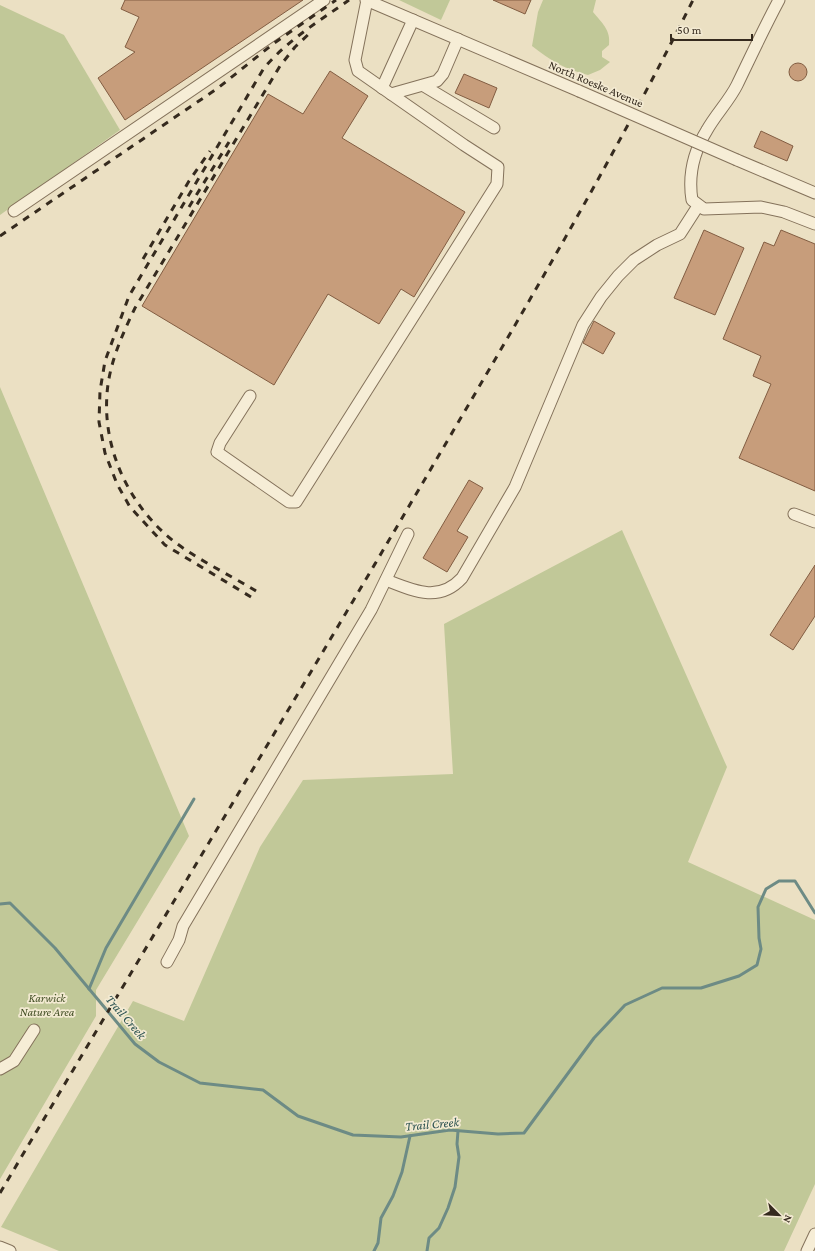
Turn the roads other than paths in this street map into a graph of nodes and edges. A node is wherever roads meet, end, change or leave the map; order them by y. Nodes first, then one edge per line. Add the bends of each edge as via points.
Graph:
1 (324, 0) edge
2 (366, 0) edge
3 (779, 0) edge
4 (413, 20) junction
5 (458, 39) junction
6 (424, 86) junction
7 (387, 91) junction
8 (494, 128) dead end
9 (815, 193) edge
10 (698, 206) junction
11 (14, 211) dead end
12 (815, 224) edge
13 (250, 396) dead end
14 (794, 514) dead end
15 (815, 522) edge
16 (408, 534) dead end
17 (386, 580) junction
18 (167, 962) dead end
19 (34, 1030) dead end
20 (0, 1069) edge
21 (815, 1234) edge
22 (0, 1247) edge
23 (10, 1251) edge
24 (807, 1251) edge

1 - 11 street
2 - 4 street, North Roeske Avenue
2 - 7 street via 355,60 358,71
3 - 10 street via 737,86 707,130 694,157 689,184 692,200
4 - 5 street, North Roeske Avenue
4 - 7 street
5 - 6 street via 443,74 437,81
5 - 9 street, North Roeske Avenue, bridge
6 - 7 street
6 - 8 street
7 - 13 street via 498,167 496,184 296,502 289,502 217,452
10 - 12 street via 704,209 761,207 784,212
10 - 17 street via 680,234 634,260 601,297 583,325 515,487 462,578 454,587 442,593 432,594
14 - 15 street
16 - 17 street
17 - 18 street via 371,610 183,926 179,940
19 - 20 street via 14,1061
21 - 24 street
22 - 23 street

